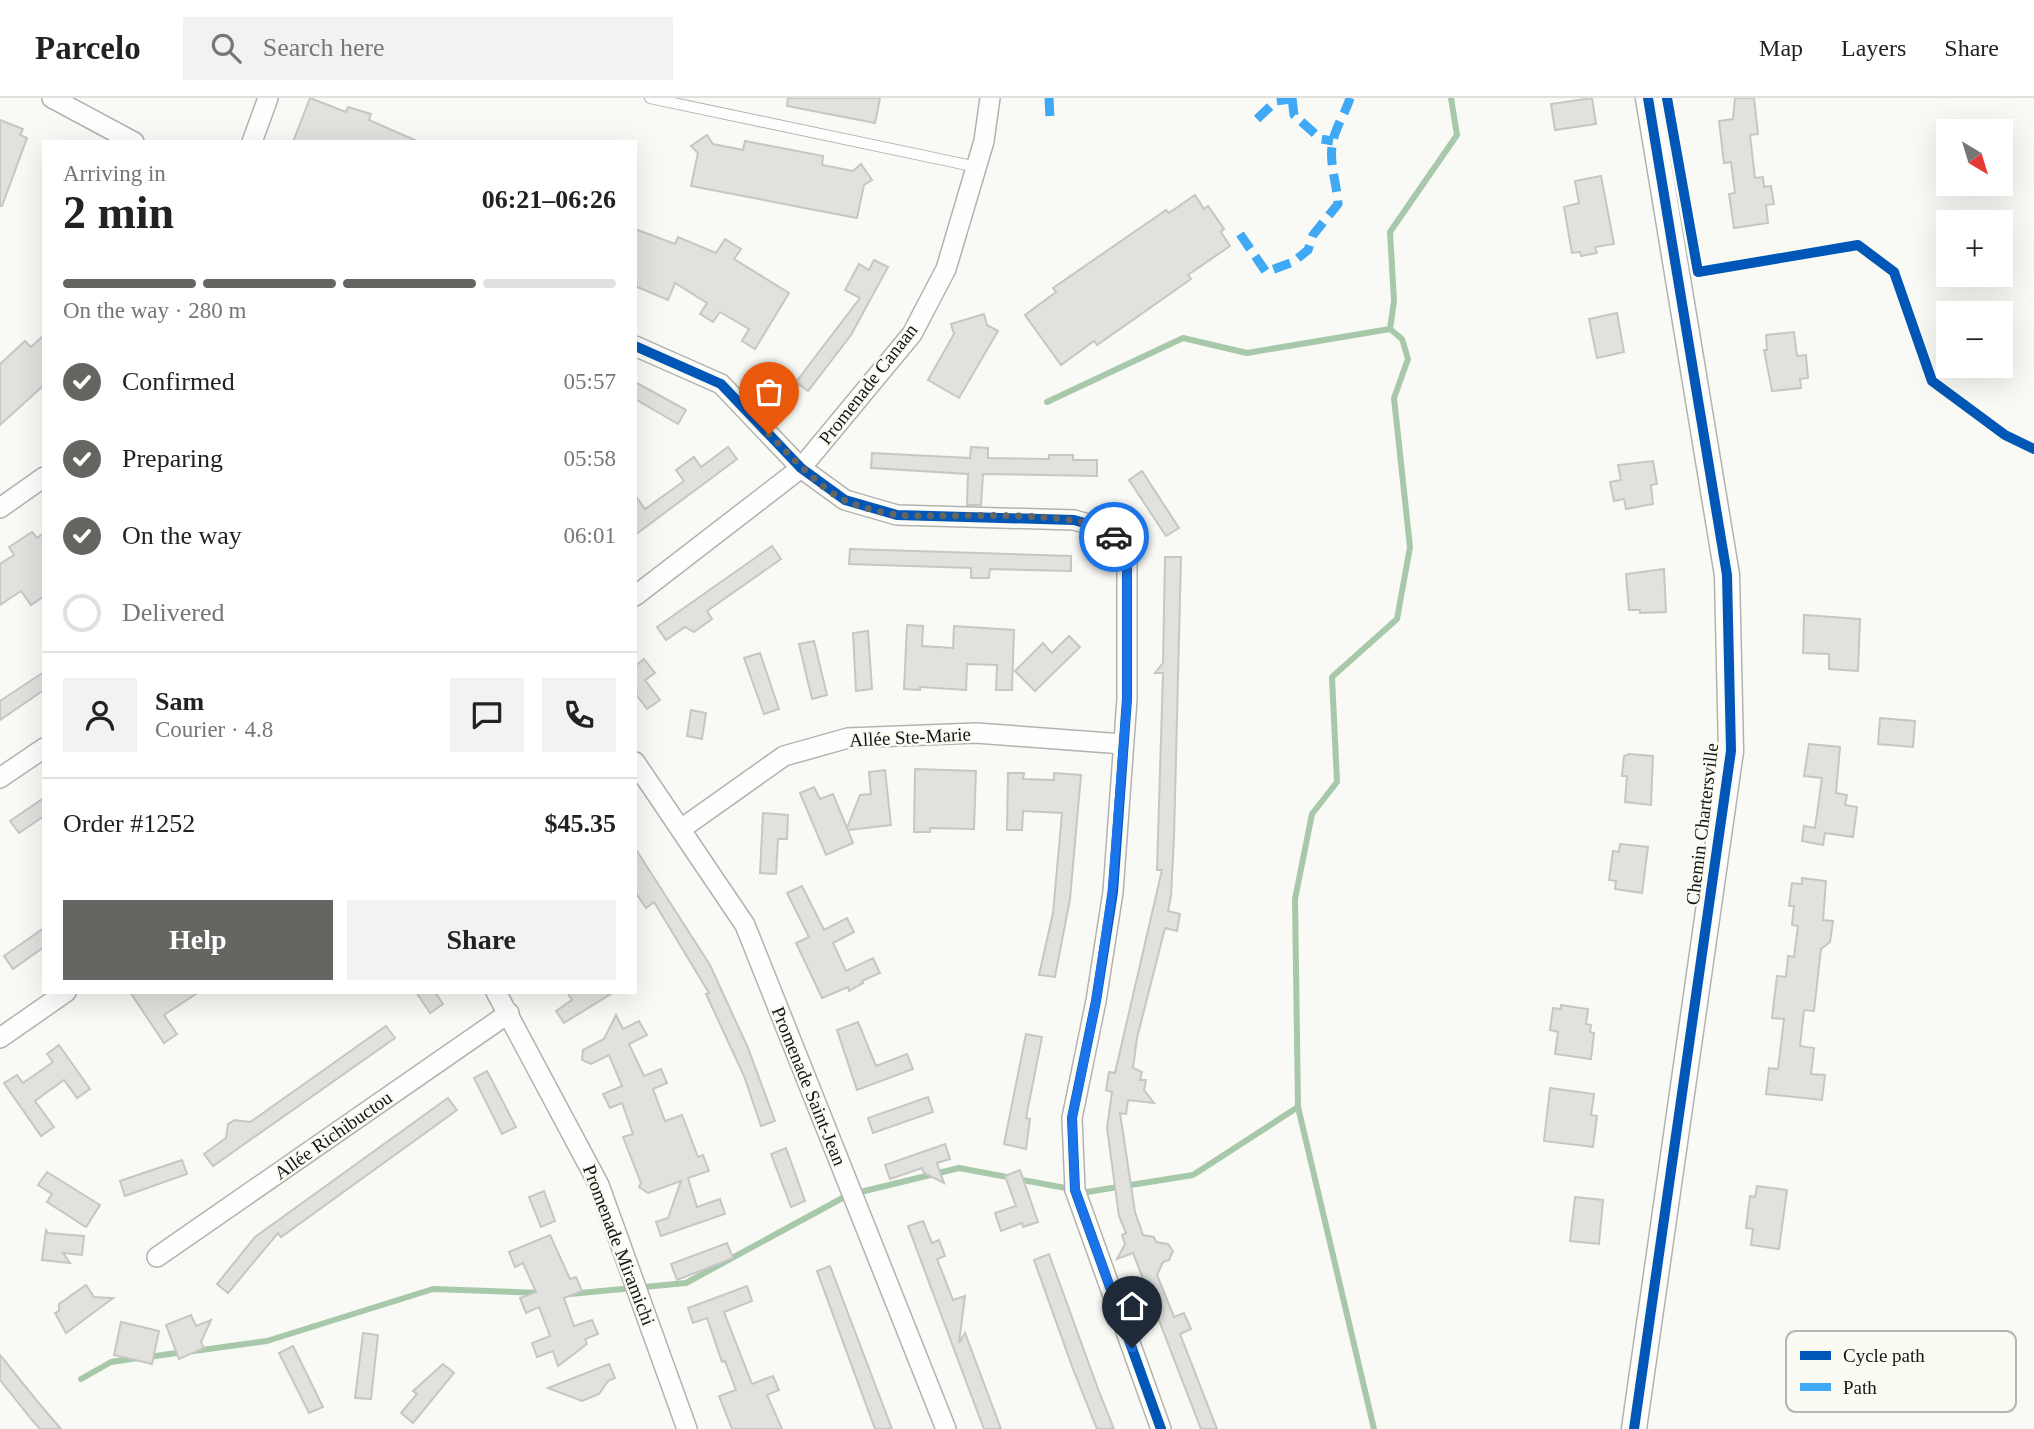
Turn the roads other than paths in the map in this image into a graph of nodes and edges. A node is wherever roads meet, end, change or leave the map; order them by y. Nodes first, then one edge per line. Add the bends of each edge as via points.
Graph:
1 (52, 98) edge
2 (268, 98) edge
3 (650, 98) edge
4 (990, 98) edge
5 (1648, 98) edge
6 (130, 140) edge
7 (253, 140) edge
8 (977, 167) junction
9 (637, 347) edge
10 (801, 468) junction
11 (42, 478) edge
12 (0, 508) edge
13 (637, 594) edge
14 (1123, 744) junction
15 (42, 749) edge
16 (637, 765) edge
17 (0, 778) edge
18 (681, 829) junction
19 (63, 994) edge
20 (497, 994) edge
21 (509, 1013) junction
22 (0, 1038) edge
23 (157, 1257) dead end
24 (687, 1429) edge
25 (946, 1429) edge
26 (1161, 1429) edge
27 (1634, 1429) edge

1 - 6 street
2 - 7 street
3 - 8 lane
4 - 8 street, Promenade Canaan
5 - 27 street, Chemin Chartersville via 1727,575 1731,751
8 - 10 street, Promenade Canaan via 946,269 912,334
9 - 10 street via 721,384
10 - 13 street, Promenade Canaan
10 - 14 street via 845,500 897,515 1074,520 1109,530 1127,558
11 - 12 street
14 - 18 street, Allée Ste-Marie via 976,733 848,738 784,756
14 - 26 street via 1112,892 1072,1118 1075,1190
15 - 17 street
16 - 18 street, Promenade Saint-Jean
18 - 25 street, Promenade Saint-Jean via 745,925
19 - 22 street
20 - 21 street, Promenade Miramichi
21 - 23 street, Allée Richibuctou
21 - 24 street, Promenade Miramichi via 599,1185

